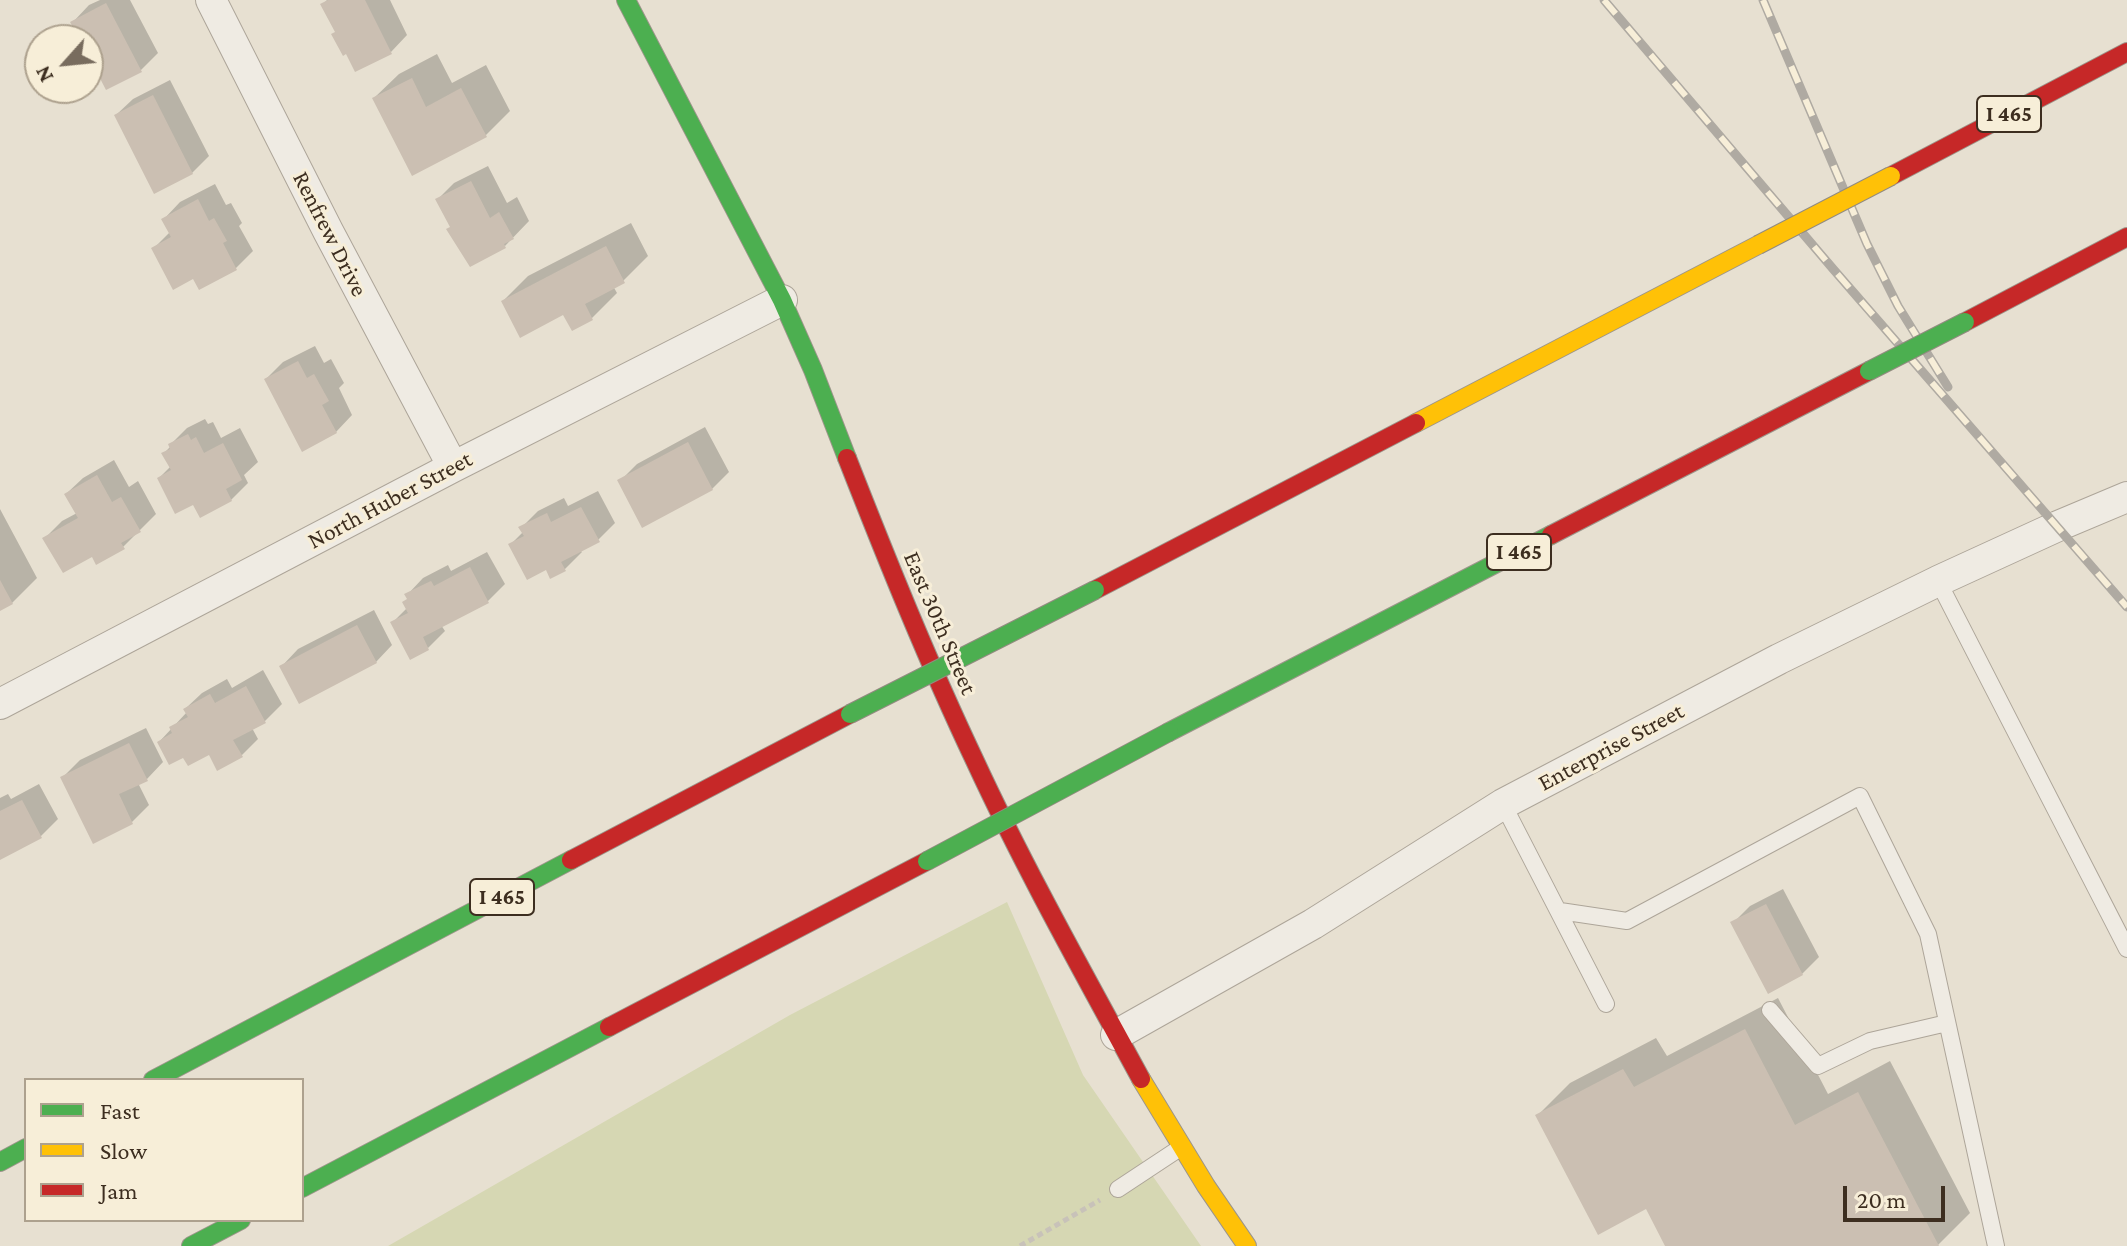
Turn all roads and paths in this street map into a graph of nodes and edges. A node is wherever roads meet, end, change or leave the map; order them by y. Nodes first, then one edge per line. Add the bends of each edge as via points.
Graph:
1 (211, 0) edge
2 (626, 0) edge
3 (2127, 52) edge
4 (2127, 237) edge
5 (782, 300) junction
6 (453, 467) junction
7 (2127, 497) edge
8 (1938, 581) junction
9 (0, 704) edge
10 (1503, 804) junction
11 (1560, 911) junction
12 (2126, 943) edge
13 (1606, 1004) dead end
14 (1770, 1010) dead end
15 (1947, 1023) junction
16 (1116, 1035) junction
17 (157, 1078) edge
18 (1181, 1147) junction
19 (24, 1149) edge
20 (0, 1162) edge
21 (304, 1187) edge
22 (1118, 1189) joint
23 (237, 1222) edge
24 (191, 1246) edge
25 (1020, 1246) edge
26 (1247, 1246) edge
27 (1996, 1246) edge

1 - 6 street, Renfrew Drive
2 - 5 main road, East 30th Street
3 - 17 main road, I 465, bridge
4 - 21 main road, I 465, bridge
5 - 6 street, North Huber Street
5 - 16 main road, East 30th Street via 890,569 975,762
6 - 9 street, North Huber Street
7 - 8 street, Enterprise Street
8 - 10 street, Enterprise Street
8 - 12 lane
10 - 11 lane
10 - 16 street, Enterprise Street via 1313,924
11 - 13 lane
11 - 15 lane via 1627,921 1860,796 1928,934
14 - 15 lane via 1818,1066 1870,1041
15 - 27 lane
16 - 18 main road, East 30th Street
18 - 22 lane
18 - 26 main road, East 30th Street
19 - 20 main road
22 - 25 path
23 - 24 main road

